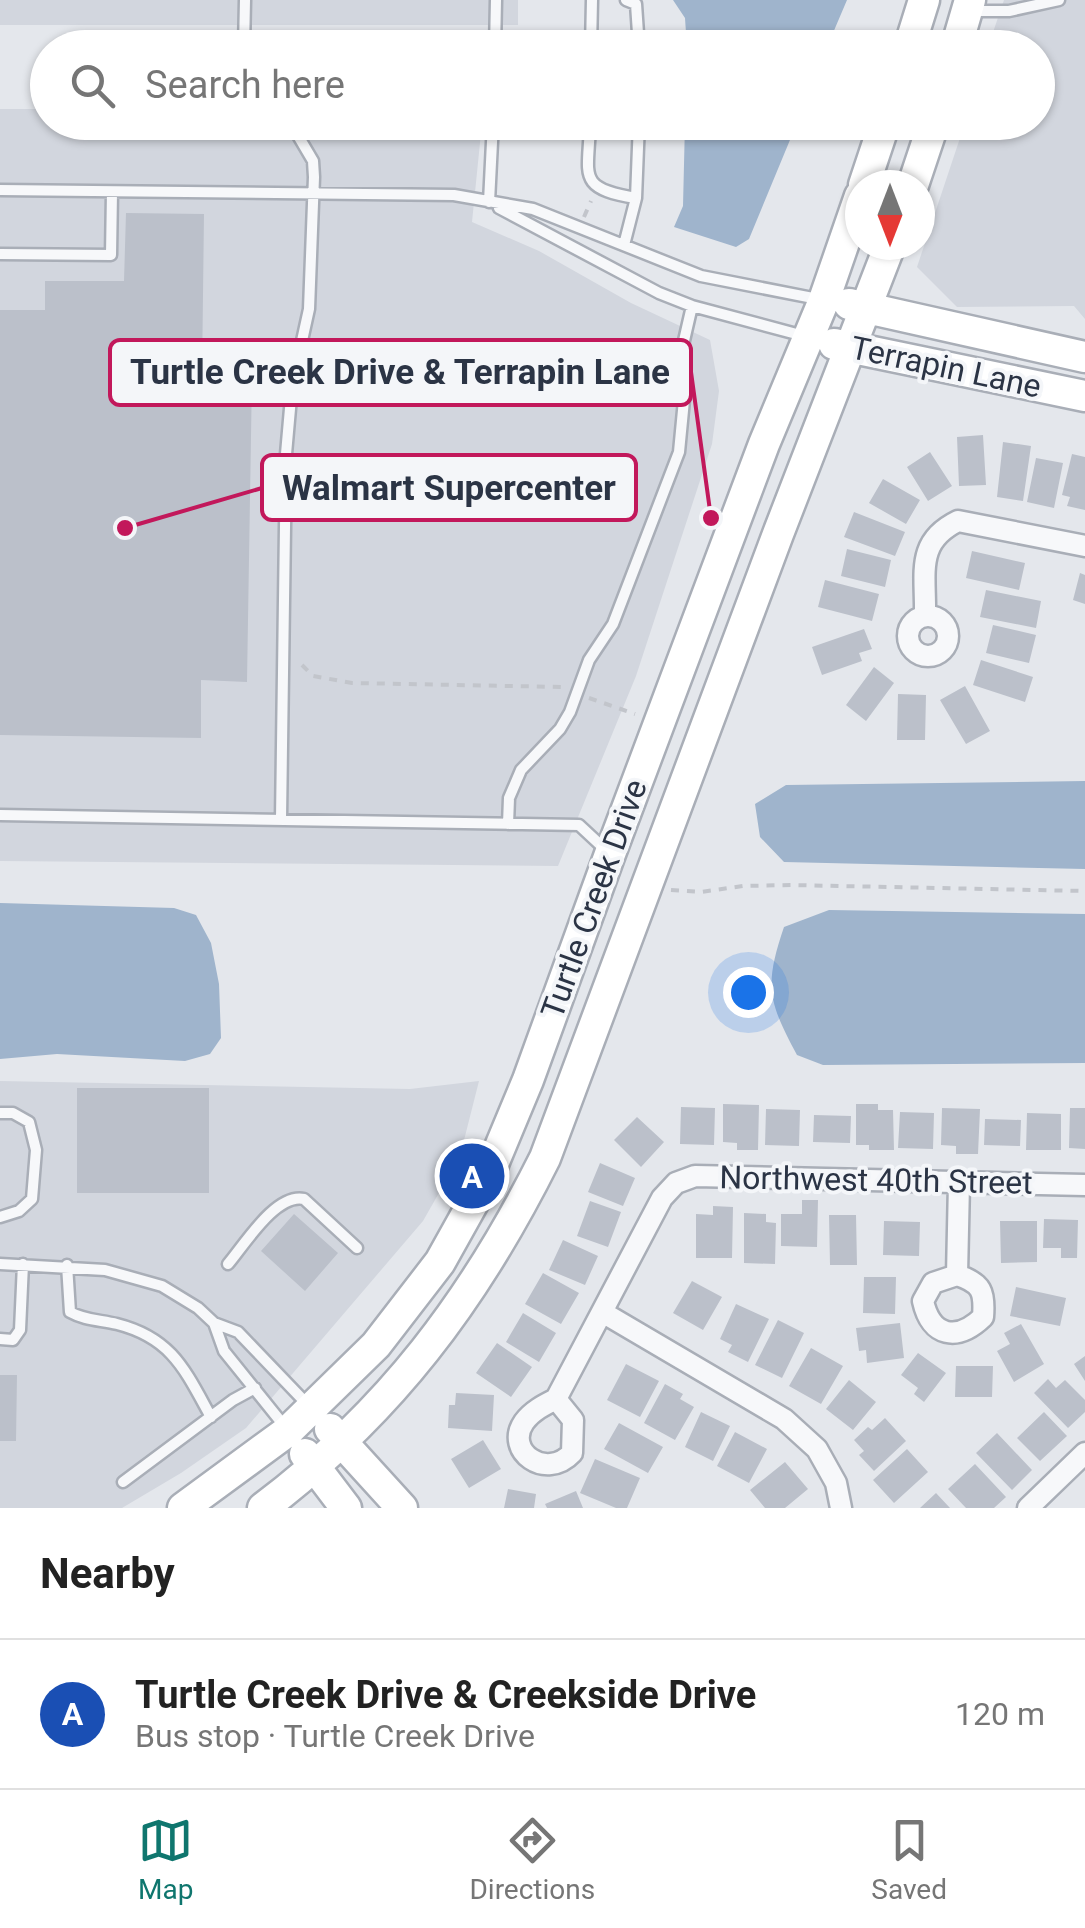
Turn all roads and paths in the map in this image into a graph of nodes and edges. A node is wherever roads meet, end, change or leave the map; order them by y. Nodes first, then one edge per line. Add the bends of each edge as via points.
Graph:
1 (245, 0) edge
2 (496, 0) edge
3 (592, 0) edge
4 (626, 0) edge
5 (924, 0) edge
6 (1059, 0) edge
7 (961, 4) edge
8 (244, 30) edge
9 (495, 30) edge
10 (591, 30) edge
11 (638, 30) edge
12 (915, 30) edge
13 (958, 30) edge
14 (301, 140) edge
15 (493, 140) edge
16 (589, 140) edge
17 (638, 140) edge
18 (880, 140) edge
19 (928, 140) edge
20 (869, 170) edge
21 (918, 170) edge
22 (0, 190) edge
23 (112, 192) junction
24 (313, 194) junction
25 (636, 198) junction
26 (591, 201) dead end
27 (489, 202) junction
28 (584, 216) dead end
29 (845, 239) edge
30 (624, 245) junction
31 (0, 254) edge
32 (884, 260) edge
33 (824, 300) junction
34 (692, 306) junction
35 (865, 307) junction
36 (807, 337) junction
37 (850, 347) junction
38 (1085, 357) edge
39 (1079, 393) edge
40 (1085, 546) edge
41 (925, 616) dead end
42 (302, 665) dead end
43 (573, 690) dead end
44 (590, 698) dead end
45 (635, 714) dead end
46 (0, 815) edge
47 (281, 820) junction
48 (508, 824) junction
49 (610, 854) junction
50 (657, 885) junction
51 (1085, 891) edge
52 (0, 1113) edge
53 (959, 1182) junction
54 (1085, 1185) edge
55 (0, 1217) edge
56 (358, 1248) dead end
57 (0, 1264) edge
58 (24, 1264) junction
59 (228, 1264) dead end
60 (66, 1265) junction
61 (957, 1276) dead end
62 (602, 1312) junction
63 (214, 1323) junction
64 (0, 1340) edge
65 (254, 1388) junction
66 (556, 1398) dead end
67 (311, 1409) junction
68 (210, 1417) junction
69 (288, 1431) junction
70 (342, 1442) junction
71 (1085, 1454) edge
72 (316, 1468) junction
73 (123, 1482) dead end
74 (184, 1508) edge
75 (263, 1508) edge
76 (346, 1508) edge
77 (402, 1508) edge
78 (841, 1508) edge
79 (1028, 1508) edge

1 - 8 lane
2 - 9 lane
3 - 10 lane
4 - 11 lane via 636,4
5 - 12 street
6 - 7 lane via 1009,12
7 - 13 street
14 - 24 lane via 313,161
15 - 27 lane
16 - 25 lane via 594,186
17 - 25 lane
18 - 20 street
19 - 21 street
22 - 23 lane
23 - 24 lane
23 - 31 lane via 111,256
24 - 27 lane via 454,195
24 - 47 lane via 309,310 286,454
25 - 30 lane
26 - 28 path
27 - 30 lane via 534,209
27 - 34 lane
29 - 33 street, Turtle Creek Drive
30 - 33 lane via 701,276
32 - 35 street, Turtle Creek Drive
33 - 35 street, Terrapin Lane
33 - 36 street, Turtle Creek Drive
34 - 36 lane
34 - 48 lane via 680,358 679,452 613,624 589,660 560,729 521,770 509,798
35 - 37 street, Turtle Creek Drive
35 - 38 street, Terrapin Lane
36 - 37 street, Terrapin Lane
36 - 49 street, Turtle Creek Drive
37 - 39 street, Terrapin Lane
37 - 50 street, Turtle Creek Drive
40 - 41 street via 958,521 939,530 927,547
42 - 43 path via 313,676 352,683
44 - 45 path
46 - 47 lane
47 - 48 lane
48 - 49 lane via 578,825
49 - 50 street
49 - 67 street, Turtle Creek Drive via 484,1183 440,1262 376,1344
50 - 51 path via 701,892 791,885
50 - 70 street, Turtle Creek Drive via 546,1158 513,1221 474,1288 404,1378
52 - 55 lane via 29,1122 36,1150 32,1199
53 - 54 street, Northwest 40th Street
53 - 61 street
53 - 62 street, Northwest 40th Street via 695,1176 662,1198
56 - 59 lane via 304,1199 293,1197 280,1203
57 - 58 lane
58 - 60 lane
58 - 64 lane via 20,1330 13,1340
60 - 63 lane via 162,1286
60 - 68 lane via 70,1312 145,1332 168,1348
62 - 66 street, Northwest 40th Street
62 - 78 street via 784,1418 817,1450
63 - 65 lane via 224,1351
63 - 67 lane via 238,1332
65 - 68 lane
65 - 69 lane
67 - 69 street, Turtle Creek Drive
67 - 70 street
68 - 73 lane
69 - 72 street
69 - 74 street, Turtle Creek Drive
70 - 72 street, Turtle Creek Drive
70 - 77 street
71 - 79 street
72 - 75 street, Turtle Creek Drive
72 - 76 street

